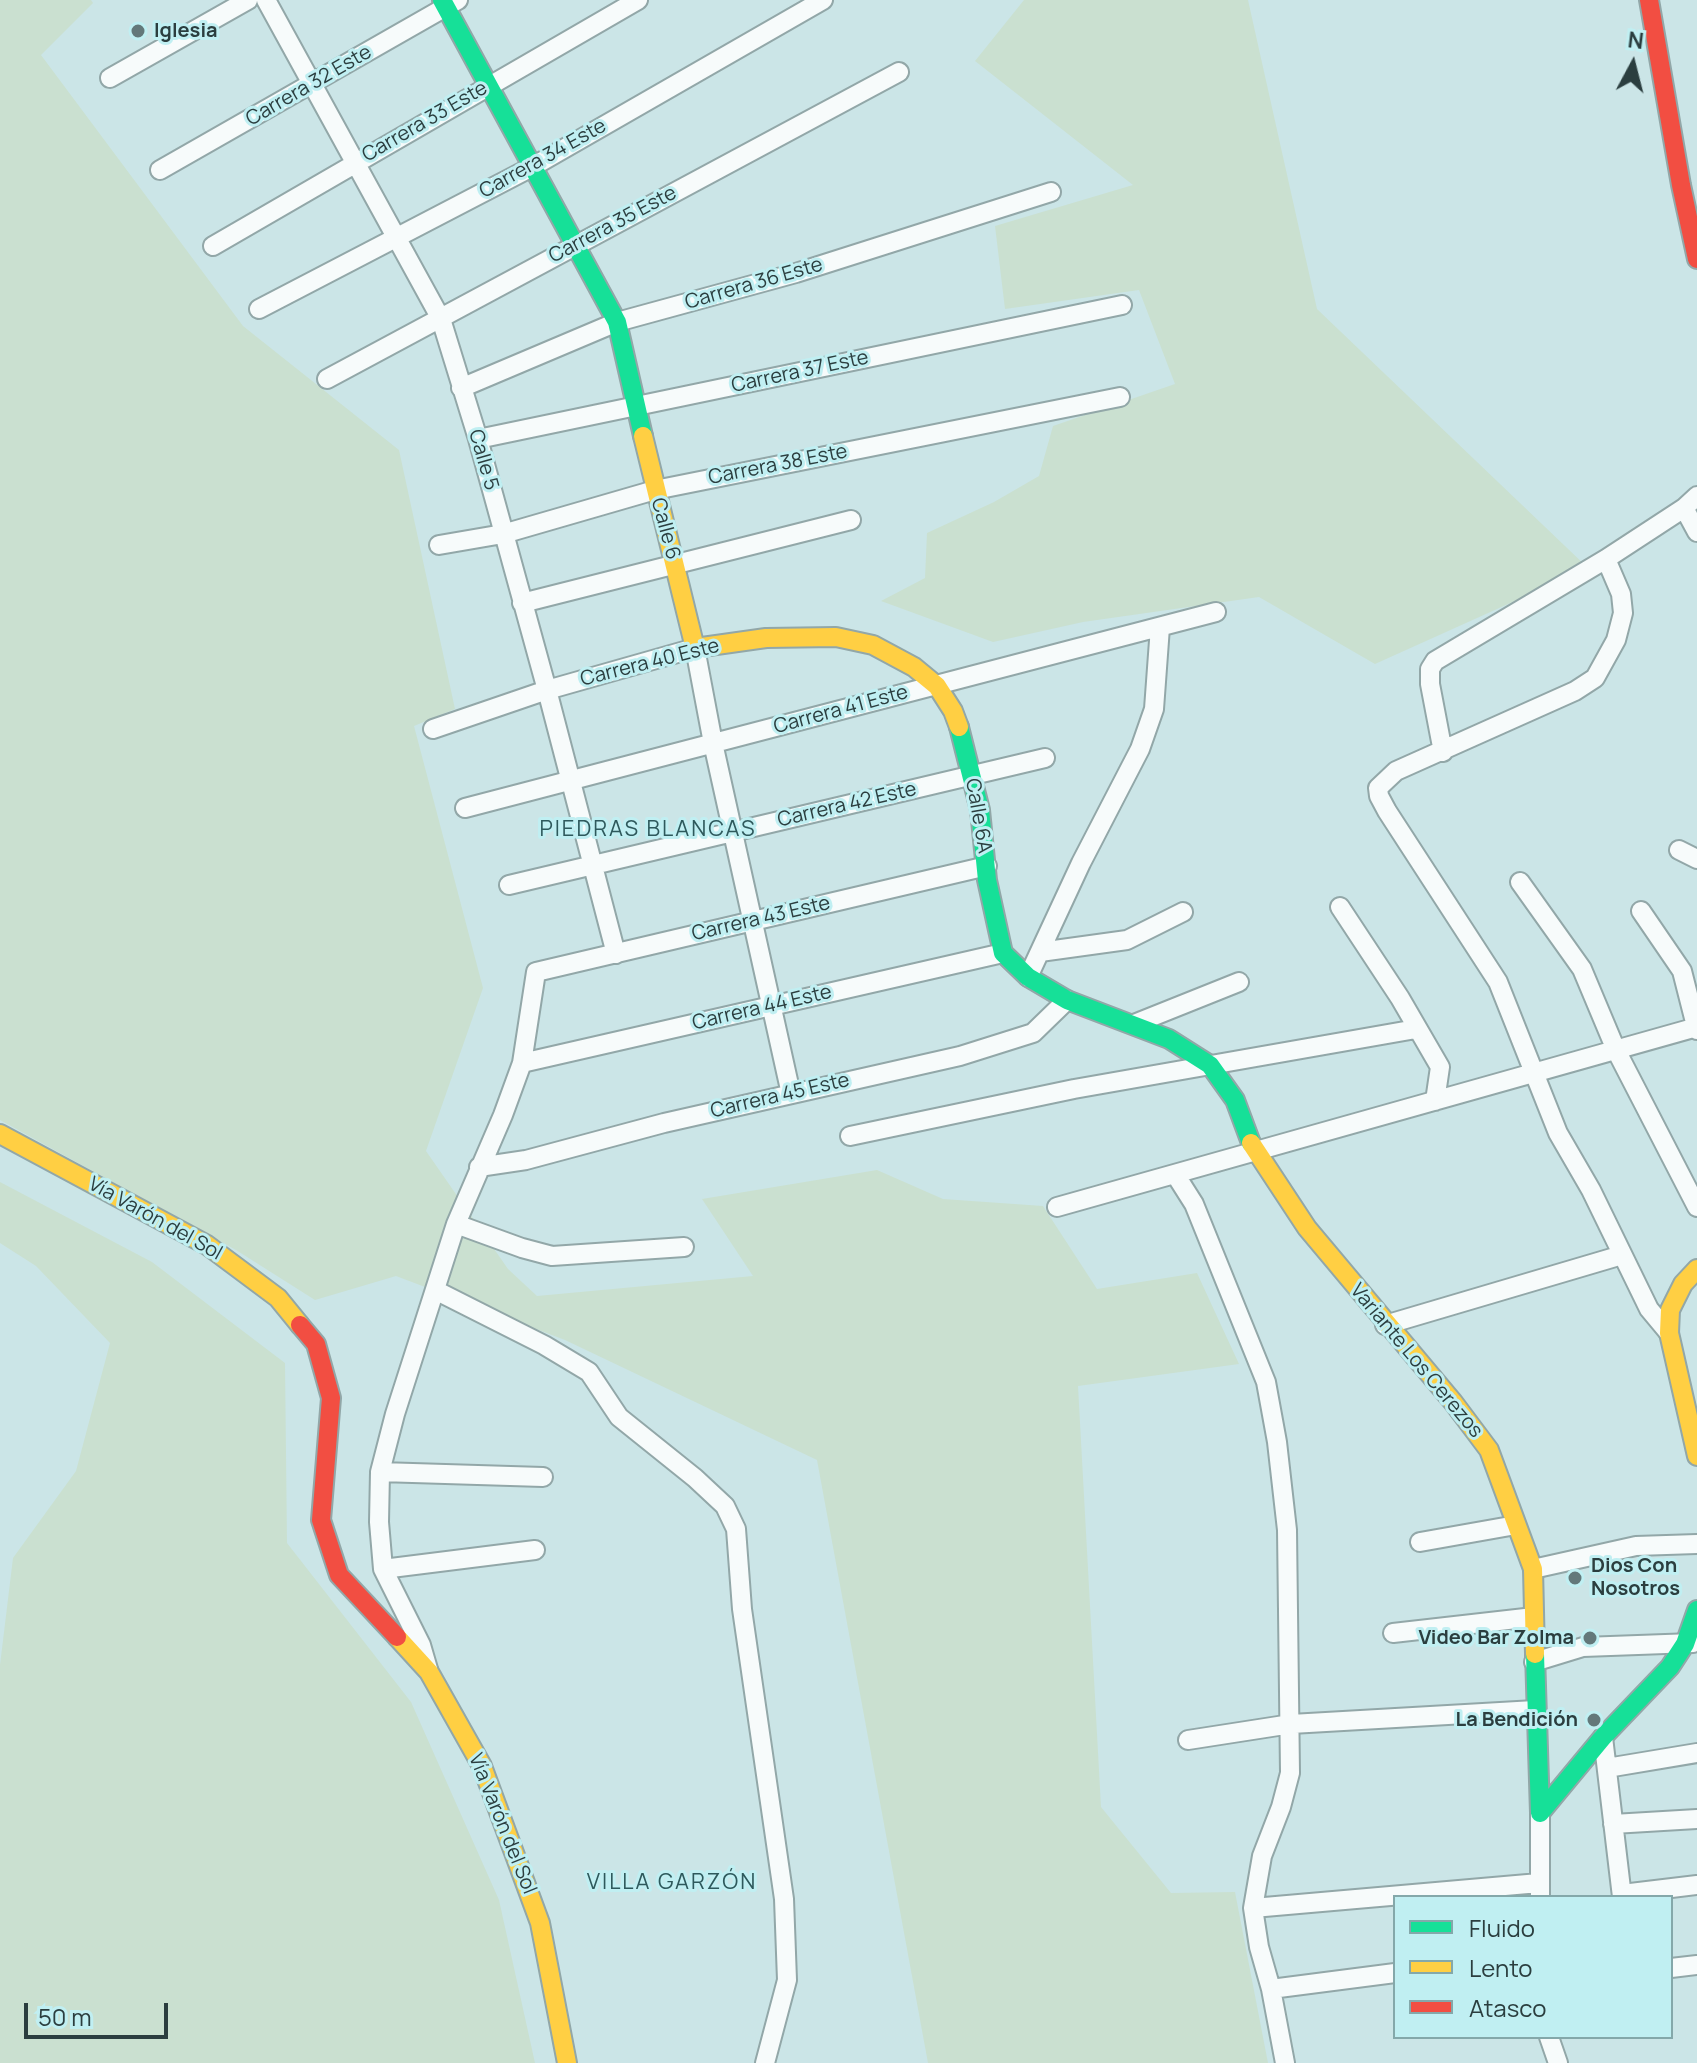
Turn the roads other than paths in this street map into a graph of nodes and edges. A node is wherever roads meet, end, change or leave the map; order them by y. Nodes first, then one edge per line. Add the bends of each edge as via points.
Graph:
1 (248, 0) edge
2 (266, 0) edge
3 (638, 0) edge
4 (823, 0) edge
5 (1649, 0) edge
6 (448, 2) edge
7 (899, 72) dead end
8 (110, 78) dead end
9 (312, 84) junction
10 (488, 85) junction
11 (356, 163) junction
12 (532, 167) junction
13 (160, 170) dead end
14 (1051, 192) dead end
15 (397, 238) junction
16 (574, 245) junction
17 (213, 246) dead end
18 (1697, 259) edge
19 (1122, 305) dead end
20 (259, 309) dead end
21 (441, 319) junction
22 (617, 322) junction
23 (327, 379) dead end
24 (461, 388) junction
25 (1120, 397) dead end
26 (636, 406) junction
27 (478, 439) junction
28 (655, 490) junction
29 (1691, 502) edge
30 (851, 520) dead end
31 (1697, 532) edge
32 (503, 534) junction
33 (439, 545) dead end
34 (1606, 559) junction
35 (675, 566) junction
36 (522, 603) junction
37 (1216, 612) dead end
38 (1160, 627) junction
39 (695, 648) junction
40 (937, 686) junction
41 (547, 690) junction
42 (433, 729) dead end
43 (713, 743) junction
44 (1443, 752) junction
45 (1045, 758) dead end
46 (972, 775) junction
47 (569, 781) junction
48 (465, 808) dead end
49 (733, 832) junction
50 (1679, 850) dead end
51 (1697, 859) edge
52 (591, 866) junction
53 (987, 866) junction
54 (1520, 882) dead end
55 (509, 885) dead end
56 (1340, 907) dead end
57 (1641, 911) dead end
58 (1183, 912) dead end
59 (753, 921) junction
60 (1040, 952) junction
61 (1003, 953) junction
62 (616, 954) junction
63 (1028, 977) junction
64 (1239, 982) dead end
65 (1067, 1000) junction
66 (771, 1006) junction
67 (1134, 1024) junction
68 (1697, 1028) edge
69 (1416, 1029) junction
70 (1616, 1050) junction
71 (522, 1063) junction
72 (1210, 1065) junction
73 (1533, 1073) junction
74 (791, 1094) junction
75 (1435, 1101) junction
76 (0, 1134) edge
77 (850, 1136) dead end
78 (1254, 1151) junction
79 (479, 1167) junction
80 (1175, 1174) junction
81 (1057, 1207) dead end
82 (1697, 1207) edge
83 (456, 1224) junction
84 (684, 1247) dead end
85 (1622, 1255) junction
86 (1697, 1269) edge
87 (1683, 1284) junction
88 (435, 1290) junction
89 (1697, 1298) edge
90 (1385, 1325) junction
91 (1669, 1333) junction
92 (1697, 1455) edge
93 (380, 1472) junction
94 (543, 1477) dead end
95 (1516, 1525) junction
96 (1420, 1542) dead end
97 (1697, 1544) edge
98 (535, 1550) dead end
99 (383, 1569) junction
100 (1533, 1569) junction
101 (1697, 1610) edge
102 (1534, 1617) junction
103 (1393, 1633) dead end
104 (1691, 1643) edge
105 (1534, 1662) junction
106 (429, 1672) junction
107 (1535, 1710) junction
108 (1291, 1724) junction
109 (1603, 1737) junction
110 (1188, 1740) dead end
111 (1697, 1753) edge
112 (1607, 1768) junction
113 (1540, 1813) junction
114 (1697, 1819) edge
115 (1613, 1824) junction
116 (1697, 1885) edge
117 (1540, 1890) edge
118 (1460, 1895) edge
119 (1622, 1895) edge
120 (1393, 1899) edge
121 (1253, 1908) junction
122 (1697, 1965) edge
123 (1673, 1968) edge
124 (1393, 1973) edge
125 (1271, 1989) junction
126 (1550, 2039) edge
127 (567, 2063) edge
128 (765, 2063) edge
129 (1285, 2063) edge
130 (1558, 2063) edge

1 - 8 street
2 - 9 street, Calle 5
3 - 10 street, Carrera 33 Este
4 - 12 street, Carrera 34 Este
5 - 18 street
6 - 9 street, Carrera 32 Este
6 - 10 street, Calle 6
7 - 16 street, Carrera 35 Este
9 - 11 street, Calle 5
9 - 13 street, Carrera 32 Este
10 - 11 street, Carrera 33 Este
10 - 12 street, Calle 6
11 - 15 street, Calle 5
11 - 17 street, Carrera 33 Este
12 - 15 street, Carrera 34 Este
12 - 16 street, Calle 6
14 - 22 street, Carrera 36 Este via 796,273
15 - 20 street, Carrera 34 Este
15 - 21 street, Calle 5
16 - 21 street, Carrera 35 Este
16 - 22 street, Calle 6
19 - 26 street, Carrera 37 Este
21 - 23 street, Carrera 35 Este
21 - 24 street, Calle 5
22 - 24 street, Carrera 36 Este
22 - 26 street, Calle 6
24 - 27 street, Calle 5
25 - 28 street, Carrera 38 Este
26 - 27 street, Carrera 37 Este
26 - 28 street, Calle 6
27 - 32 street, Calle 5
28 - 32 street, Carrera 38 Este
28 - 35 street, Calle 6
29 - 31 street
29 - 34 street
30 - 35 street
32 - 33 street, Carrera 38 Este
32 - 36 street, Calle 5
34 - 44 street via 1435,661 1430,684
34 - 44 street via 1623,613 1616,640 1595,678
35 - 36 street
35 - 39 street, Calle 6
36 - 41 street, Calle 5
37 - 38 street, Carrera 41 Este
38 - 40 street, Carrera 41 Este
38 - 60 street via 1154,709 1140,749
39 - 40 street, Carrera 40 Este via 766,638 836,637 873,645
39 - 41 street, Carrera 40 Este
39 - 43 street, Calle 6
40 - 43 street, Carrera 41 Este
40 - 46 street, Calle 6A via 959,726
41 - 42 street, Carrera 40 Este
41 - 47 street, Calle 5
43 - 47 street, Carrera 41 Este
43 - 49 street, Calle 6
44 - 73 street via 1396,771 1378,788 1379,796 1498,982
45 - 46 street, Carrera 42 Este
46 - 49 street, Carrera 42 Este
46 - 53 street, Calle 6A
47 - 48 street, Carrera 41 Este
47 - 52 street, Calle 5
49 - 52 street, Carrera 42 Este
49 - 59 street, Calle 6
50 - 51 street
52 - 55 street, Carrera 42 Este
52 - 62 street, Calle 5
53 - 59 street, Carrera 43 Este
53 - 61 street, Calle 6A
54 - 70 street via 1582,969
56 - 69 street
57 - 68 street via 1682,971
58 - 60 street via 1127,940
59 - 62 street, Carrera 43 Este
59 - 66 street, Calle 6
60 - 63 street
61 - 63 street, Variante Los Cerezos
61 - 66 street, Carrera 44 Este
62 - 71 street, Carrera 43 Este via 536,972
63 - 65 street, Variante Los Cerezos
64 - 67 street
65 - 67 street, Variante Los Cerezos
65 - 74 street, Carrera 45 Este via 1033,1033 960,1056
66 - 71 street, Carrera 44 Este
66 - 74 street, Calle 6
67 - 72 street, Variante Los Cerezos
68 - 70 street
69 - 72 street
69 - 75 street via 1440,1067
70 - 73 street
70 - 82 street
71 - 79 street
72 - 77 street
72 - 78 street, Variante Los Cerezos via 1235,1100
73 - 75 street
73 - 85 street
74 - 79 street, Carrera 45 Este
75 - 78 street
76 - 106 street, Vía Varón del Sol via 207,1245 278,1298 316,1344 331,1398 321,1520 339,1575
78 - 80 street
78 - 90 street, Variante Los Cerezos
79 - 83 street
80 - 81 street
80 - 108 street via 1194,1204 1266,1382 1287,1530
83 - 84 street via 552,1256
83 - 88 street
85 - 90 street
85 - 91 street via 1649,1309
86 - 87 street
87 - 89 street
87 - 91 street via 1670,1310
88 - 93 street
88 - 128 street via 589,1372 619,1417 725,1506 736,1529 742,1609 784,1899 787,1980
90 - 95 street, Variante Los Cerezos via 1489,1450
91 - 92 street
93 - 94 street
93 - 99 street
95 - 96 street
95 - 100 street, Variante Los Cerezos
97 - 100 street via 1636,1546
98 - 99 street
99 - 106 street
100 - 102 street, Variante Los Cerezos
101 - 104 street
102 - 103 street
102 - 105 street, Variante Los Cerezos
104 - 105 street via 1583,1647
104 - 109 street
105 - 107 street, Variante Los Cerezos
106 - 127 street, Vía Varón del Sol via 482,1766 529,1887
107 - 108 street
107 - 113 street, Variante Los Cerezos
108 - 110 street
108 - 121 street via 1290,1773 1262,1856
109 - 112 street
109 - 113 street
111 - 112 street
112 - 115 street
113 - 117 street
114 - 115 street
115 - 119 street
116 - 119 street
117 - 118 street
120 - 121 street
121 - 125 street
122 - 123 street
124 - 125 street
125 - 129 street
126 - 130 street

